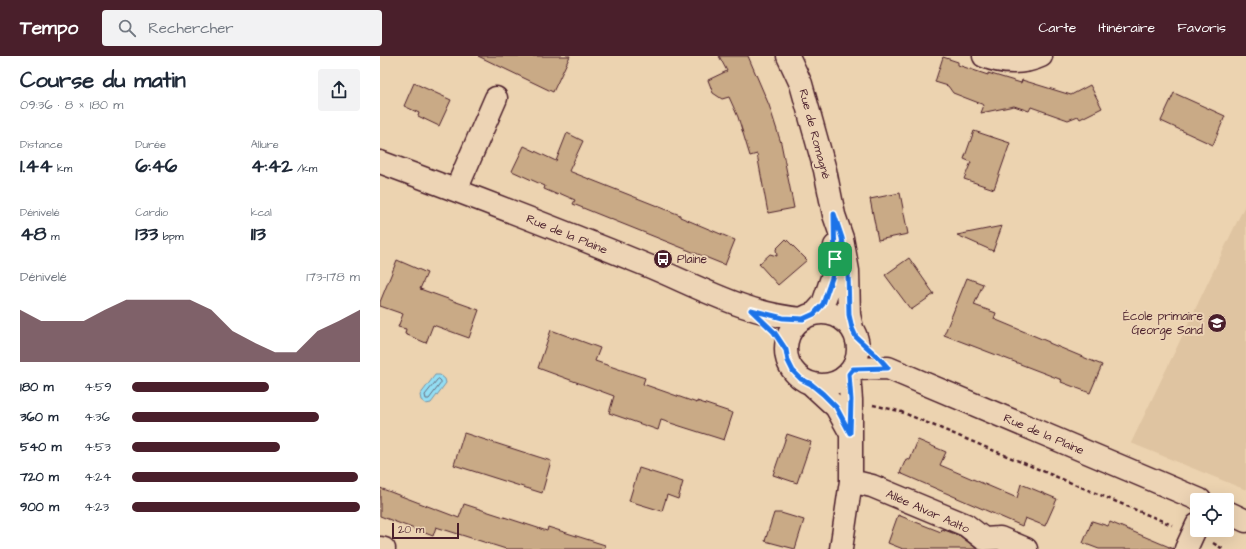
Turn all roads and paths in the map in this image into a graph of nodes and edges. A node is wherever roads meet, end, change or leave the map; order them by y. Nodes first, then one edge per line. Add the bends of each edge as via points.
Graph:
1 (788, 56) edge
2 (984, 56) edge
3 (1041, 56) edge
4 (496, 98) dead end
5 (380, 162) edge
6 (456, 190) junction
7 (834, 214) junction
8 (751, 310) junction
9 (809, 317) junction
10 (854, 333) junction
11 (786, 350) junction
12 (888, 368) junction
13 (851, 372) junction
14 (811, 384) junction
15 (851, 400) junction
16 (850, 433) junction
17 (851, 481) junction
18 (1190, 496) edge
19 (1234, 515) edge
20 (1246, 521) edge
21 (1190, 535) edge
22 (1197, 537) edge
23 (380, 548) edge
24 (384, 549) edge
25 (841, 549) edge
26 (1026, 549) edge
27 (1223, 549) edge

1 - 7 street, Rue de Romagné via 801,84 826,170
2 - 3 street via 1003,62 1019,62
4 - 6 street
5 - 6 street, Rue de la Plaine
6 - 8 street, Rue de la Plaine via 646,265
7 - 9 street, Rue de Romagné via 835,269 823,304
7 - 10 street, Rue de Romagné via 842,238 848,271 849,315
8 - 9 street, Rue de la Plaine via 783,318
8 - 11 street, Rue de la Plaine via 774,332
9 - 10 street via 825,313 835,316 844,321
9 - 11 street via 794,327 788,338
10 - 12 street, Rue de la Plaine
10 - 13 street via 859,348
11 - 14 street via 793,371
12 - 13 street, Rue de la Plaine
12 - 18 street, Rue de la Plaine
13 - 14 street via 831,384
13 - 15 street
14 - 16 street via 836,407
15 - 16 street
15 - 21 path via 899,411
16 - 17 street
17 - 25 street
17 - 26 street, Allée Alvar Aalto via 872,486 966,525 984,539 1000,538
19 - 20 street
22 - 27 path via 1206,539
23 - 24 street

